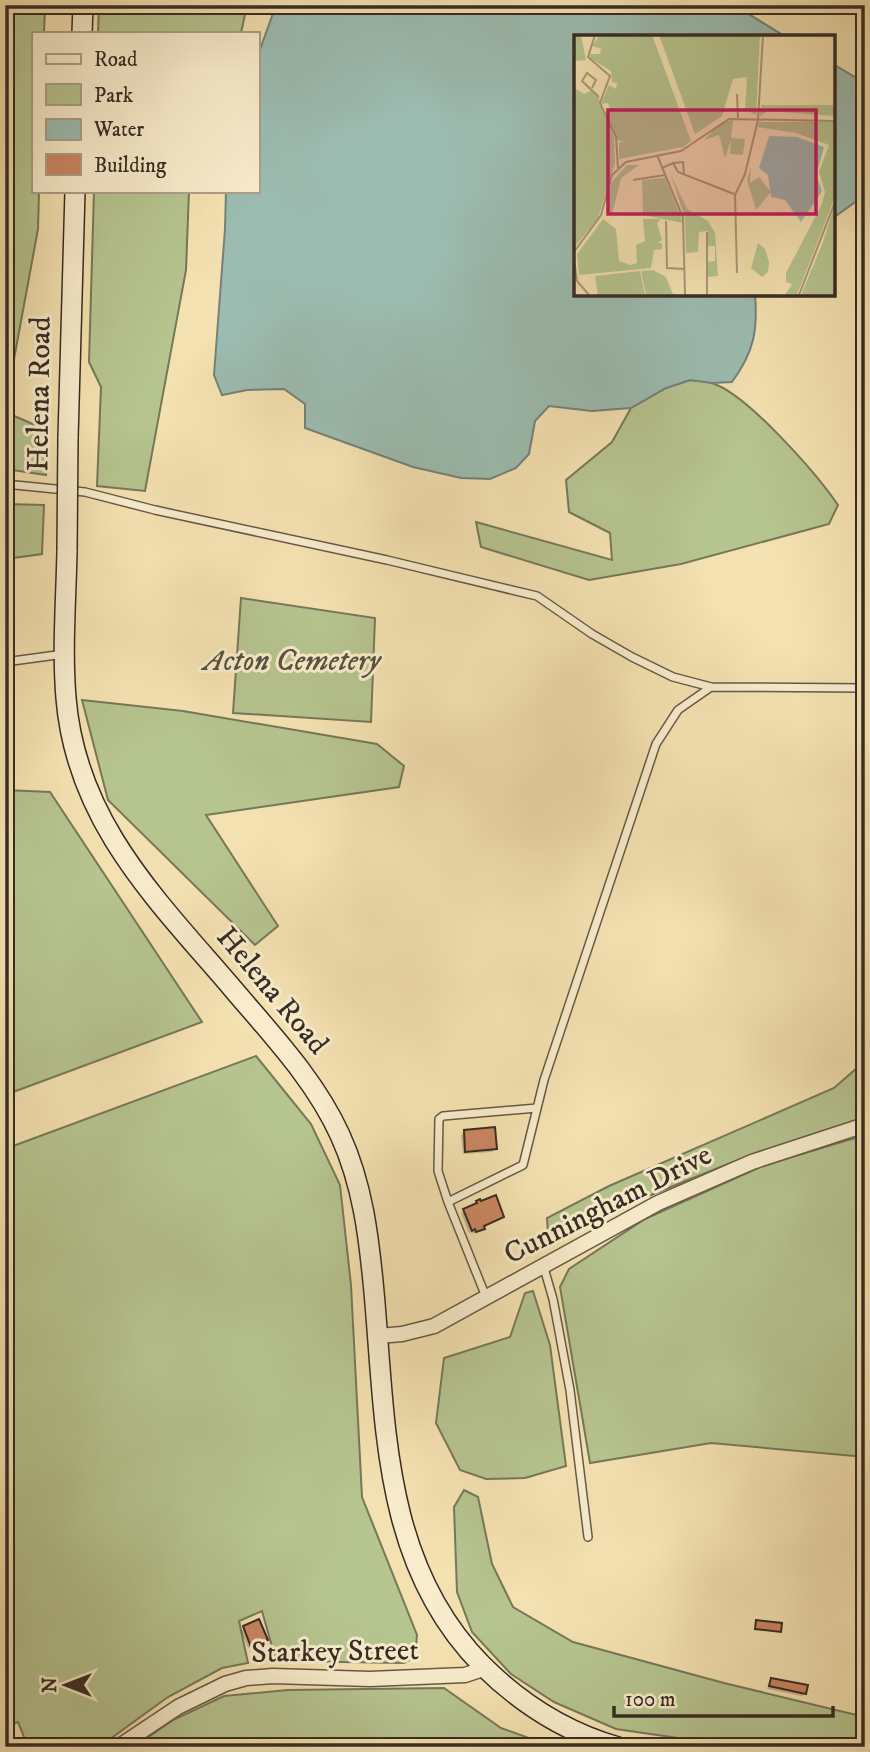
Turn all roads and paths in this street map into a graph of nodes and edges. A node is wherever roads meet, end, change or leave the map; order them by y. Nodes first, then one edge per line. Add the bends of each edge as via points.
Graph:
1 (83, 5) edge
2 (82, 32) edge
3 (75, 192) edge
4 (5, 484) edge
5 (64, 654) junction
6 (5, 662) edge
7 (711, 687) junction
8 (865, 688) edge
9 (537, 1108) junction
10 (865, 1125) edge
11 (448, 1202) junction
12 (544, 1268) junction
13 (486, 1298) junction
14 (378, 1336) junction
15 (587, 1537) dead end
16 (485, 1668) junction
17 (118, 1747) edge
18 (618, 1747) edge

1 - 2 main road
3 - 5 main road, Helena Road, bridge
4 - 7 lane via 85,492 537,596 632,657 673,677
5 - 6 lane
5 - 14 main road, Helena Road via 71,733 82,777 101,820 141,880 304,1074 331,1116 367,1224
7 - 8 lane
7 - 9 lane via 678,710 656,744
9 - 11 lane via 523,1165
9 - 11 lane via 439,1119 438,1171
10 - 12 street, Cunningham Drive via 726,1172 590,1239
11 - 13 lane
12 - 13 street, Cunningham Drive
12 - 15 lane via 570,1390
13 - 14 street, Cunningham Drive via 434,1326
14 - 16 main road, Helena Road via 387,1446 407,1539 432,1600
16 - 17 street, Starkey Street via 465,1675 370,1679 246,1678 196,1697
16 - 18 main road, Helena Road via 544,1716

